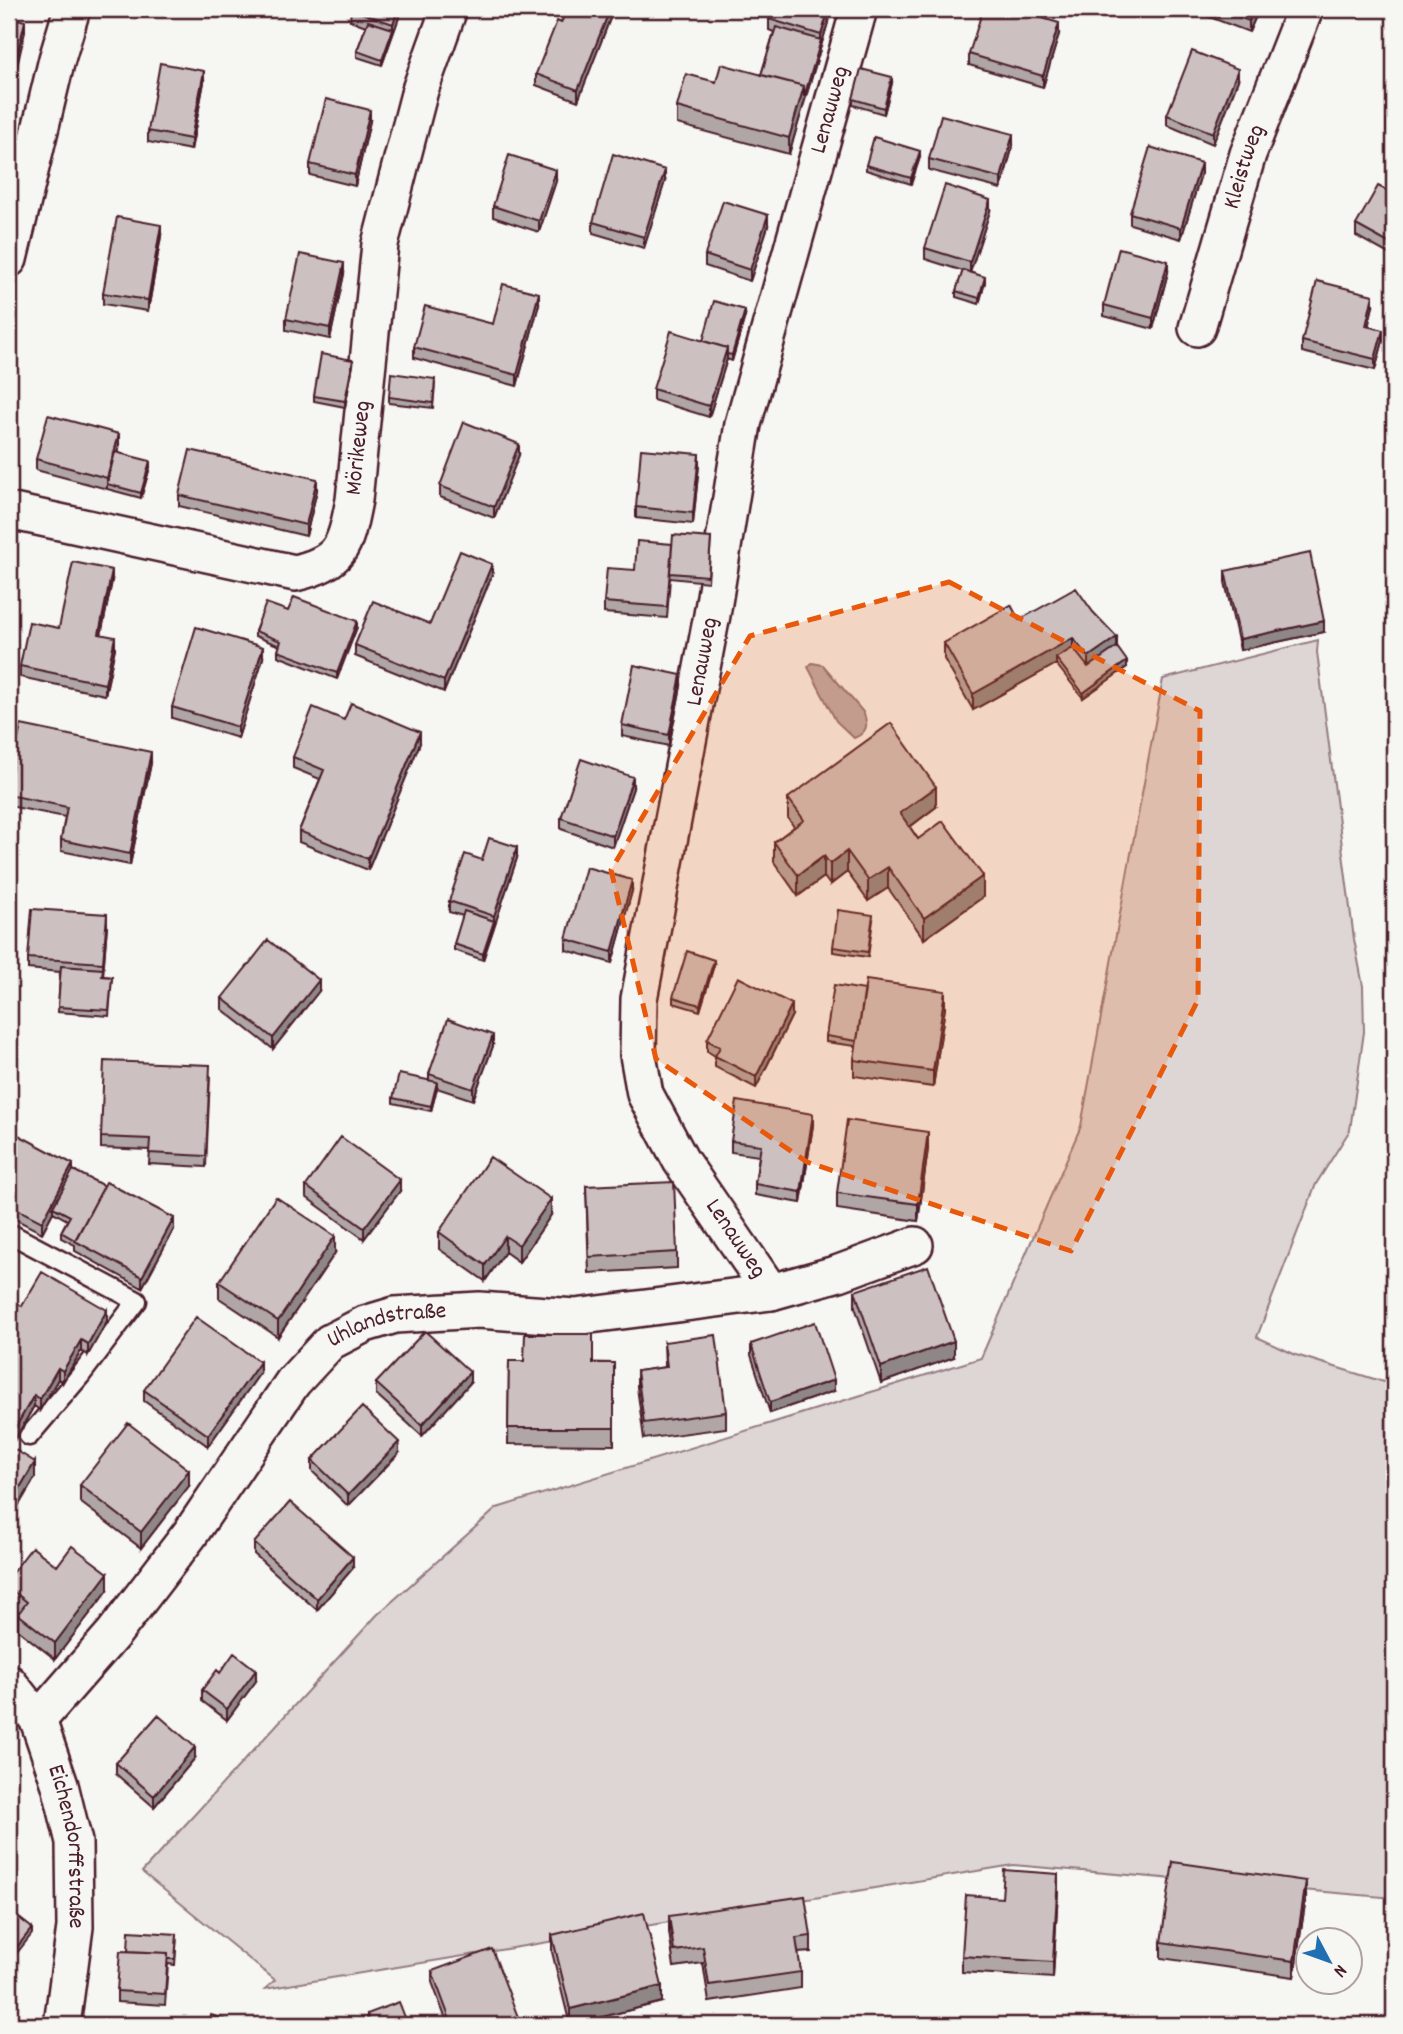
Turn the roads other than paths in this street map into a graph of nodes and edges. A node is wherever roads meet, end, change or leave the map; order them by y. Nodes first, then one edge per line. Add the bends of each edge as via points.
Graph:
1 (72, 9) edge
2 (449, 9) edge
3 (859, 9) edge
4 (1305, 9) edge
5 (9, 259) edge
6 (1197, 328) dead end
7 (9, 511) edge
8 (9, 1233) edge
9 (915, 1245) dead end
10 (771, 1292) junction
11 (29, 1436) dead end
12 (9, 1683) edge
13 (38, 1720) junction
14 (62, 2025) edge

1 - 5 street
2 - 7 street, Mörikeweg via 420,90 380,244 354,500 340,550 319,567 295,573
3 - 10 street, Lenauweg via 743,424 639,999 638,1055 645,1094 681,1161
4 - 6 street, Kleistweg via 1248,154
8 - 11 lane via 137,1301
9 - 10 street, Uhlandstraße
10 - 13 street, Uhlandstraße via 575,1317 479,1310 395,1315 330,1342 293,1382 190,1534
12 - 13 street, Eichendorffstraße
13 - 14 street, Eichendorffstraße via 74,1842 75,1927

